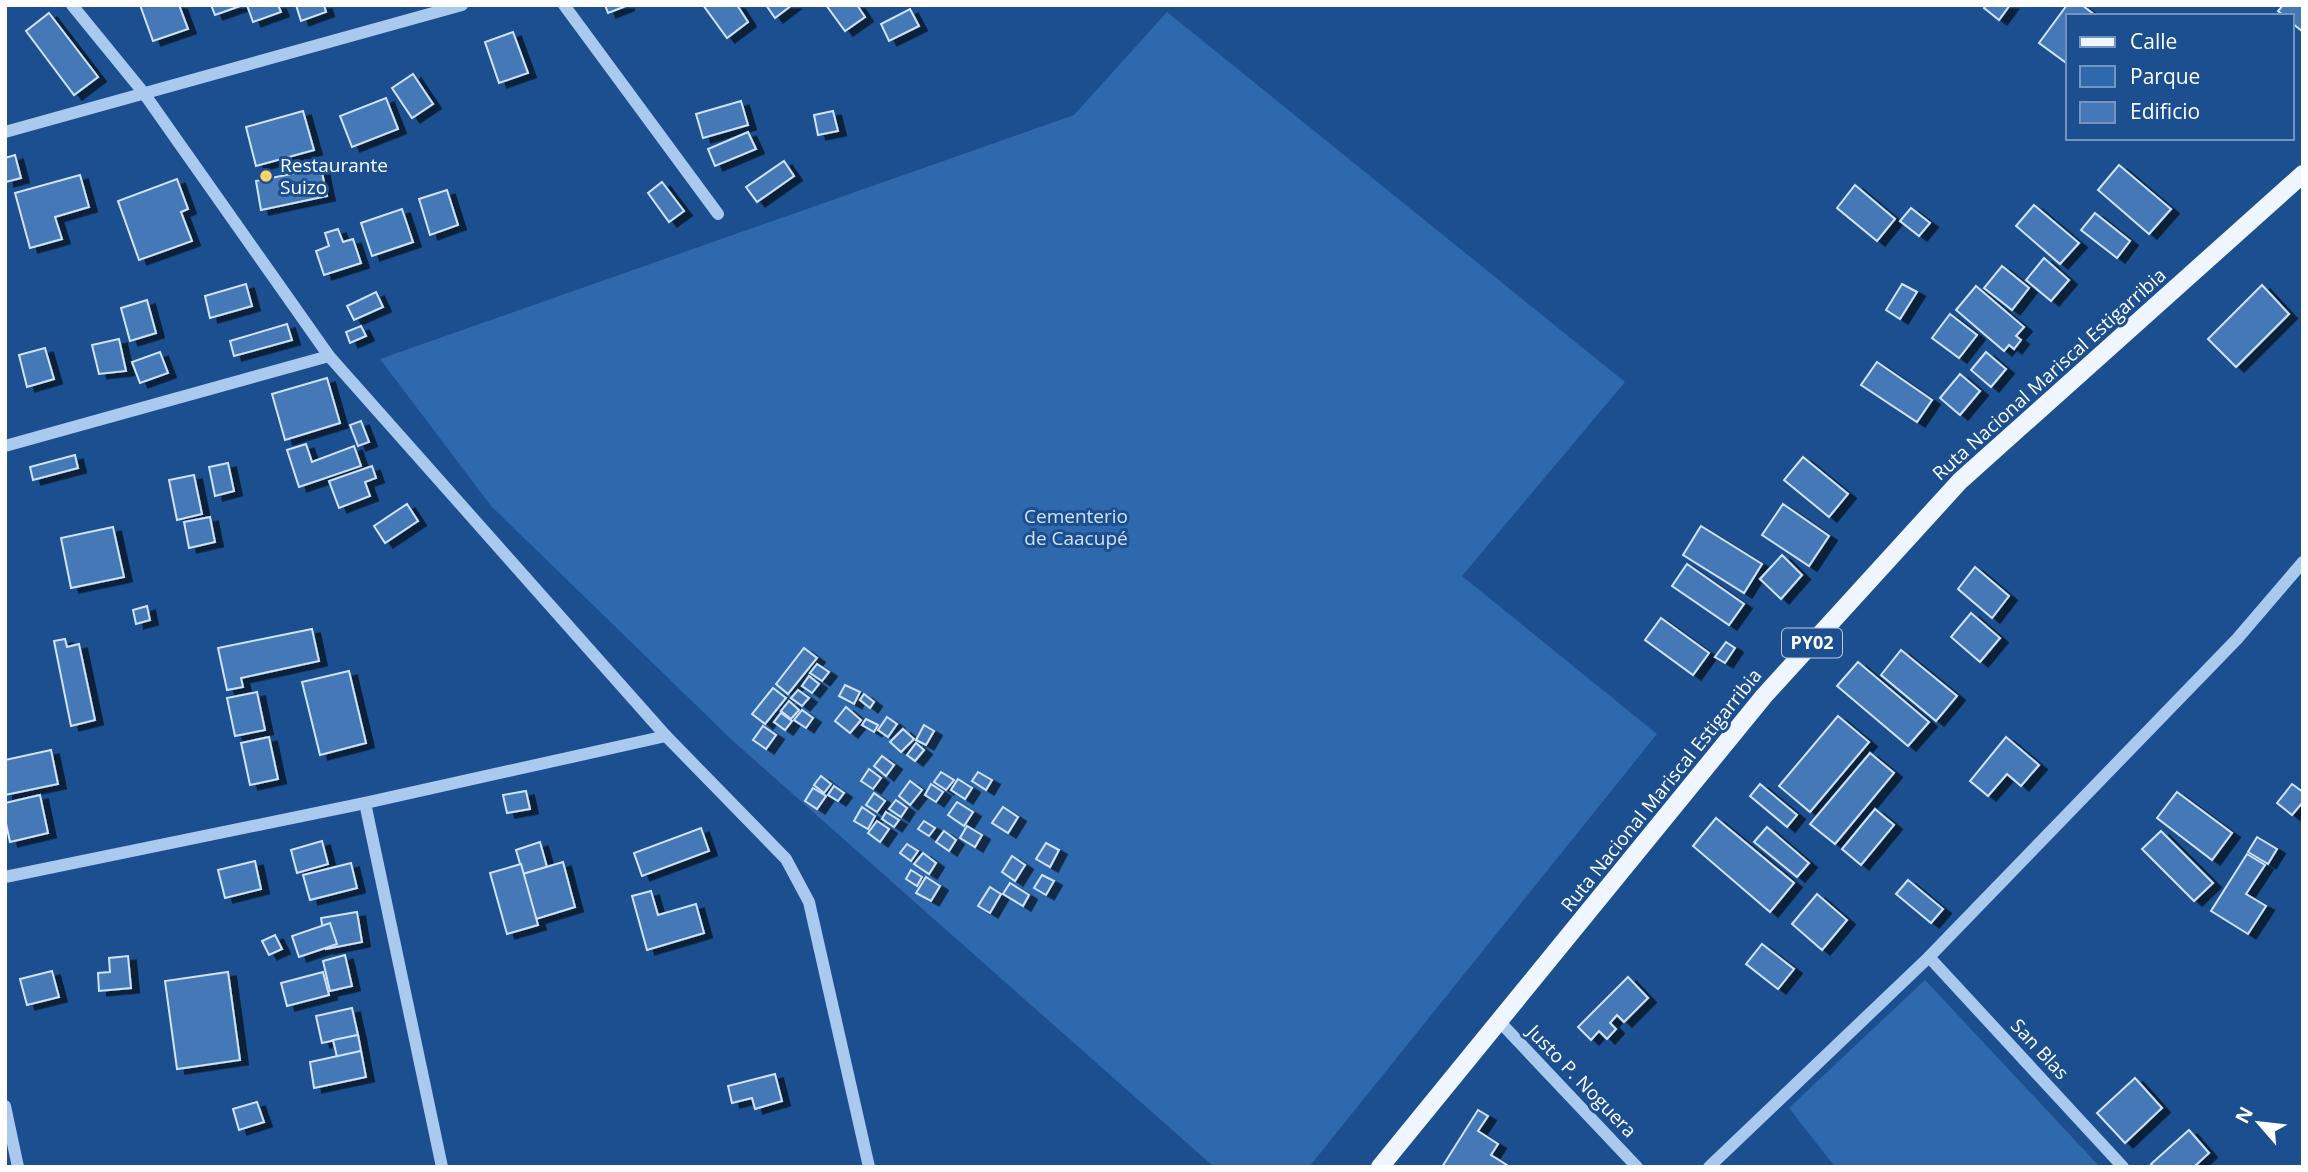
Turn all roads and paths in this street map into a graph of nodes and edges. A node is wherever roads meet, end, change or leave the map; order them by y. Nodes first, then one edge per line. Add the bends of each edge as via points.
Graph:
1 (72, 5) edge
2 (462, 5) edge
3 (564, 5) edge
4 (144, 92) junction
5 (5, 132) edge
6 (2303, 174) edge
7 (718, 214) dead end
8 (329, 356) junction
9 (5, 446) edge
10 (2303, 562) edge
11 (666, 736) junction
12 (365, 803) junction
13 (5, 877) edge
14 (1929, 957) junction
15 (1499, 1021) junction
16 (5, 1106) edge
17 (18, 1167) edge
18 (442, 1167) edge
19 (869, 1167) edge
20 (1380, 1167) edge
21 (1637, 1167) edge
22 (1709, 1167) edge
23 (2123, 1167) edge

1 - 4 street
2 - 4 street
3 - 7 street
4 - 5 street
4 - 8 street
6 - 15 main road, Ruta Nacional Mariscal Estigarribia / PY02 via 1960,481 1764,696
8 - 9 street
8 - 11 street
10 - 14 street via 2237,639
11 - 12 street
11 - 19 street via 786,859 809,902
12 - 13 street
12 - 18 street
14 - 22 street
14 - 23 street, San Blas
15 - 20 main road, Ruta Nacional Mariscal Estigarribia / PY02
15 - 21 street, Justo P. Noguera
16 - 17 street

